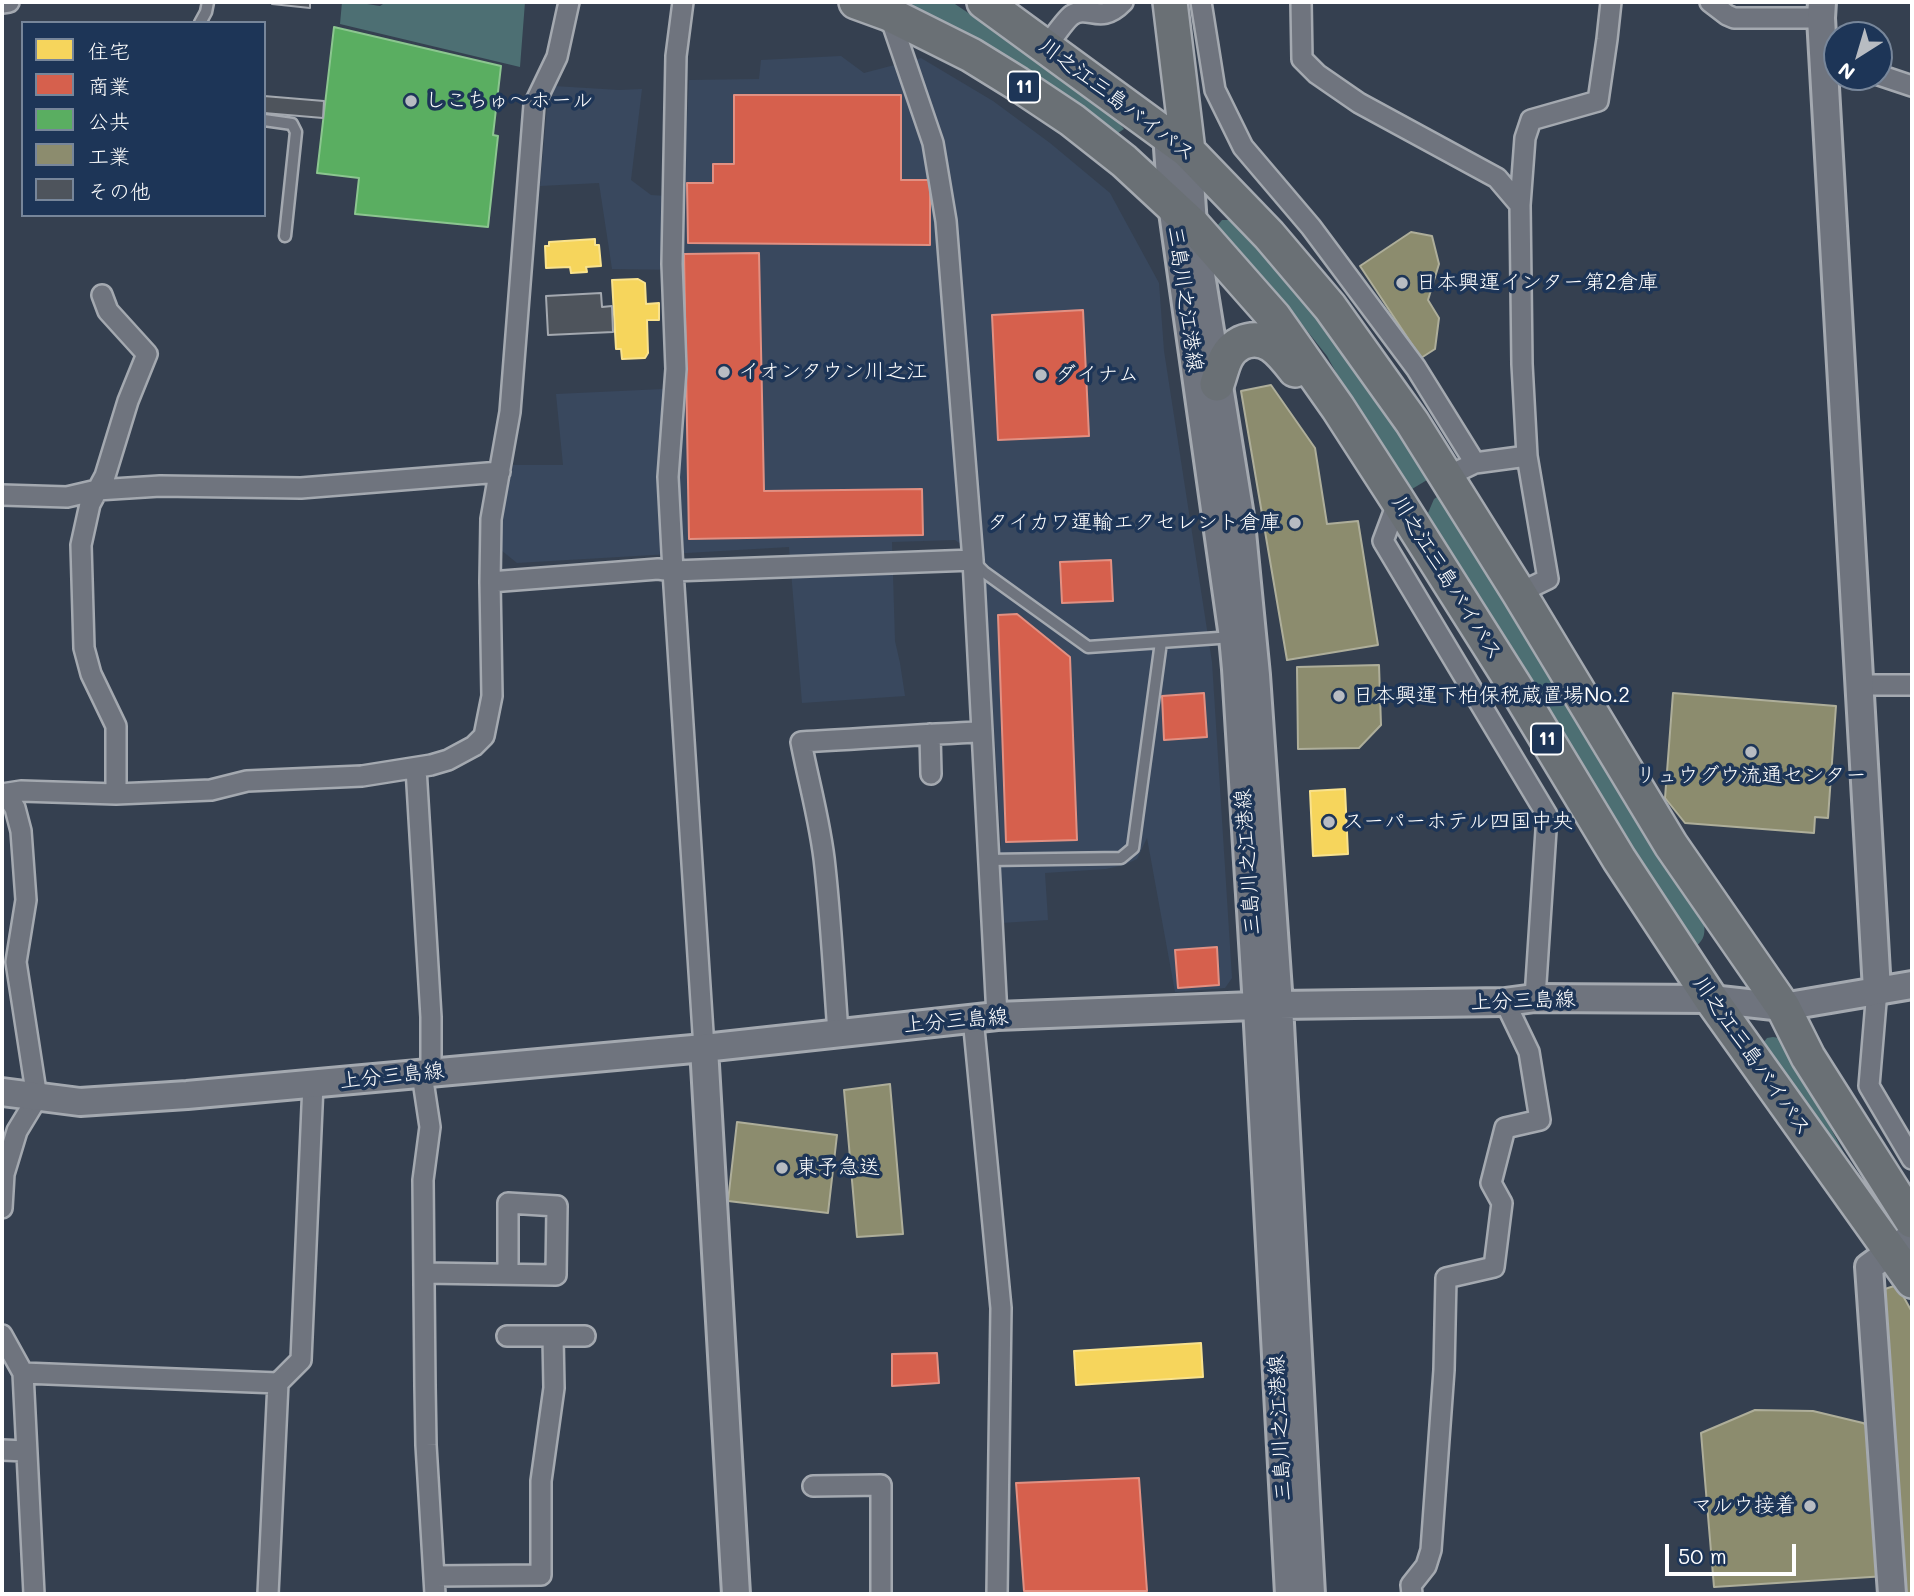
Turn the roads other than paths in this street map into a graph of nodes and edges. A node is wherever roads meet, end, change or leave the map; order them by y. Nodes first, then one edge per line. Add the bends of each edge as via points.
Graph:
1 (9, 2) edge
2 (208, 2) edge
3 (569, 2) edge
4 (682, 2) edge
5 (856, 2) edge
6 (984, 2) edge
7 (1124, 2) edge
8 (1154, 2) edge
9 (1170, 2) edge
10 (1201, 2) edge
11 (1301, 2) edge
12 (1611, 2) edge
13 (1710, 2) edge
14 (2, 3) edge
15 (1822, 10) edge
16 (889, 13) junction
17 (201, 21) edge
18 (1046, 46) junction
19 (1893, 80) edge
20 (1912, 86) edge
21 (1833, 91) edge
22 (266, 120) edge
23 (1177, 143) junction
24 (1520, 205) junction
25 (1182, 215) junction
26 (285, 236) dead end
27 (102, 295) dead end
28 (1217, 384) junction
29 (1527, 456) junction
30 (1460, 470) junction
31 (500, 472) junction
32 (97, 490) junction
33 (2, 495) edge
34 (1398, 501) junction
35 (973, 560) junction
36 (673, 571) junction
37 (490, 582) junction
38 (1519, 593) junction
39 (1233, 637) junction
40 (1161, 642) junction
41 (1860, 685) junction
42 (1912, 685) edge
43 (982, 732) junction
44 (930, 734) junction
45 (416, 768) junction
46 (931, 774) dead end
47 (4, 794) edge
48 (116, 794) junction
49 (989, 860) junction
50 (1912, 985) edge
51 (1877, 990) junction
52 (1535, 999) junction
53 (1711, 999) junction
54 (1505, 1002) junction
55 (1268, 1006) junction
56 (1783, 1007) junction
57 (985, 1017) junction
58 (838, 1033) junction
59 (704, 1048) junction
60 (427, 1073) junction
61 (313, 1084) junction
62 (2, 1092) edge
63 (37, 1098) junction
64 (9, 1135) edge
65 (1912, 1159) edge
66 (2, 1209) edge
67 (1912, 1221) edge
68 (1901, 1243) edge
69 (424, 1273) junction
70 (509, 1274) dead end
71 (1912, 1281) edge
72 (2, 1335) edge
73 (507, 1336) dead end
74 (585, 1336) dead end
75 (553, 1337) junction
76 (23, 1373) junction
77 (278, 1383) junction
78 (2, 1450) edge
79 (26, 1451) junction
80 (813, 1486) dead end
81 (435, 1585) edge
82 (34, 1594) edge
83 (268, 1594) edge
84 (736, 1594) edge
85 (881, 1594) edge
86 (997, 1594) edge
87 (1290, 1594) edge
88 (1412, 1594) edge
89 (1892, 1594) edge

1 - 14 street
2 - 17 lane
3 - 31 street via 557,57 534,104 510,412
4 - 36 street via 676,56 672,264 676,369 668,477
5 - 16 highway, 川之江三島バイパス / 11
6 - 18 highway, 川之江三島バイパス / 11
7 - 18 street via 1102,15 1072,15
8 - 23 highway
9 - 23 highway
10 - 30 street via 1215,90 1243,147 1311,227 1416,368
11 - 24 street via 1302,59 1317,74 1359,103 1497,178
12 - 24 street via 1598,101 1531,120 1525,138
13 - 15 street via 1734,18
16 - 25 highway, 川之江三島バイパス / 11 via 971,55 1072,120
16 - 35 street via 933,143 946,221
18 - 23 highway, 川之江三島バイパス / 11
19 - 20 street
21 - 41 main road
22 - 26 lane via 292,124 296,132
23 - 25 main road, 三島川之江港線
23 - 30 highway, 川之江三島バイパス / 11 via 1269,234 1330,307 1412,422
24 - 29 street
25 - 28 main road, 三島川之江港線
25 - 34 highway, 川之江三島バイパス / 11 via 1274,317
25 - 39 main road, 三島川之江港線 via 1185,305
27 - 32 street via 108,311 147,354
28 - 34 highway via 1226,357 1237,345 1258,339 1270,343
28 - 55 main road, 三島川之江港線 via 1241,522 1256,675
29 - 30 street
29 - 38 street via 1548,579
30 - 38 highway, 川之江三島バイパス / 11
31 - 32 street via 301,488
31 - 37 street via 491,519
32 - 33 street via 67,497
32 - 48 street via 81,545 84,648 116,726
34 - 52 street via 1383,541 1547,815
34 - 53 highway, 川之江三島バイパス / 11
35 - 36 street
35 - 40 lane via 1088,647
35 - 43 street
36 - 37 street
36 - 59 street
37 - 45 street via 492,696 484,736 464,753
38 - 56 highway, 川之江三島バイパス / 11 via 1671,845
39 - 40 lane
39 - 55 main road, 三島川之江港線
40 - 49 lane via 1133,848 1121,858
41 - 42 street
41 - 51 main road
43 - 44 street
43 - 49 street
44 - 46 street
44 - 58 street via 801,742 825,867
45 - 48 street via 362,776 247,781 211,790
45 - 60 street via 431,1017
47 - 48 street
47 - 63 street via 15,808 21,831 26,900 16,961
49 - 57 street
50 - 51 main road, 上分三島線
51 - 56 main road, 上分三島線
51 - 65 street via 1869,1086
52 - 53 main road, 上分三島線
52 - 54 main road, 上分三島線
53 - 56 main road, 上分三島線
53 - 68 highway, 川之江三島バイパス / 11
54 - 55 main road, 上分三島線
54 - 88 street via 1529,1052 1540,1120 1505,1128 1491,1183 1502,1203 1494,1267 1446,1278 1431,1550 1426,1566 1411,1585
55 - 57 main road, 上分三島線
55 - 87 main road, 三島川之江港線
56 - 67 highway, 川之江三島バイパス / 11 via 1808,1057
57 - 58 main road, 上分三島線
57 - 86 street via 1001,1308
58 - 59 main road, 上分三島線
59 - 60 main road, 上分三島線
59 - 84 main road
60 - 61 main road, 上分三島線
60 - 69 street via 430,1127 423,1180
61 - 63 main road, 上分三島線 via 80,1102
61 - 77 street via 301,1360
62 - 63 main road, 上分三島線
63 - 64 street
64 - 66 street
68 - 71 highway, 川之江三島バイパス / 11
68 - 89 main road via 1869,1267
69 - 70 street
69 - 81 street via 426,1446
72 - 76 street
73 - 75 street
74 - 75 street
75 - 81 street via 554,1388 541,1481 541,1575
76 - 77 street
76 - 79 street
77 - 83 street
78 - 79 street
79 - 82 street
80 - 85 street via 881,1485

